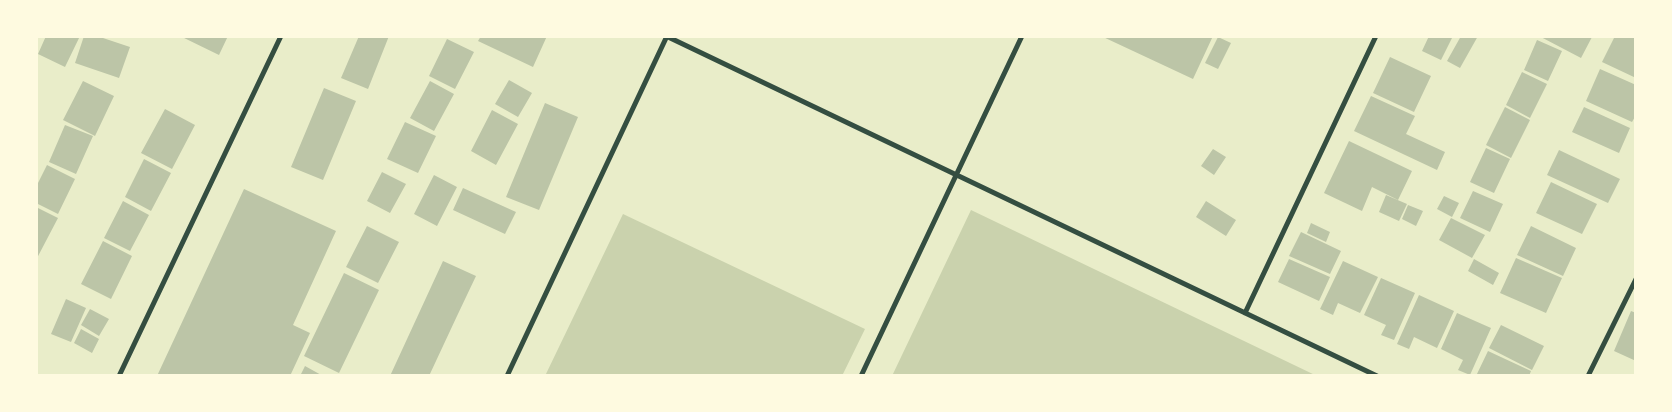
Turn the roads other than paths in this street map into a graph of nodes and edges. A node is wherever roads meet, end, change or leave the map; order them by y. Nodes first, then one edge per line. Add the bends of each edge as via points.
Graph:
1 (281, 36) edge
2 (667, 36) edge
3 (1022, 36) edge
4 (1376, 36) edge
5 (956, 175) junction
6 (1636, 279) edge
7 (1245, 313) junction
8 (119, 376) edge
9 (507, 376) edge
10 (861, 376) edge
11 (1377, 376) edge
12 (1588, 376) edge

1 - 8 street
2 - 5 street
2 - 9 street
3 - 5 street
4 - 7 street
5 - 7 street
5 - 10 street
6 - 12 street
7 - 11 street

